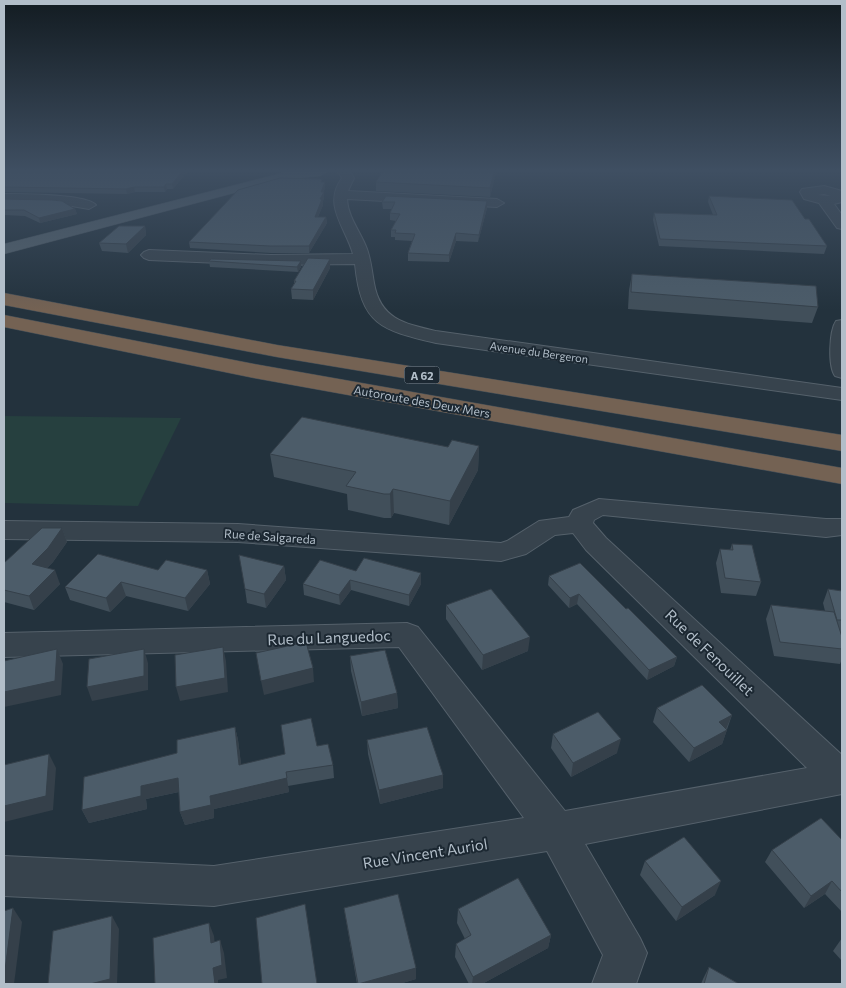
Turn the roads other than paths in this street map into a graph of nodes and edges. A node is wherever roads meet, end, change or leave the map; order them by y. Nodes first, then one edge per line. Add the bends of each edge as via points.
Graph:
1 (119, 218) edge
2 (345, 218) edge
3 (4, 249) edge
4 (149, 256) dead end
5 (362, 259) junction
6 (4, 299) edge
7 (4, 321) edge
8 (842, 325) edge
9 (842, 372) edge
10 (842, 394) edge
11 (842, 443) edge
12 (842, 476) edge
13 (580, 524) junction
14 (842, 527) edge
15 (4, 530) edge
16 (4, 646) edge
17 (842, 778) edge
18 (557, 831) junction
19 (4, 876) edge
20 (614, 984) edge

1 - 3 main road
2 - 5 street, Avenue du Bergeron
4 - 5 street
5 - 10 street, Avenue du Bergeron via 369,297 376,311 387,322 402,329 436,337
6 - 11 highway, Autoroute des Deux Mers / A 62 via 277,350
7 - 12 highway, Autoroute des Deux Mers / A 62 via 274,374
8 - 9 street
13 - 14 street via 582,516 599,507
13 - 15 street, Rue de Salgareda via 548,527 516,548 502,552 238,533
13 - 17 street, Rue de Fenouillet via 596,544
16 - 18 street, Rue du Languedoc via 407,634
17 - 18 street, Rue Vincent Auriol
18 - 19 street, Rue Vincent Auriol via 214,886
18 - 20 street via 625,953

